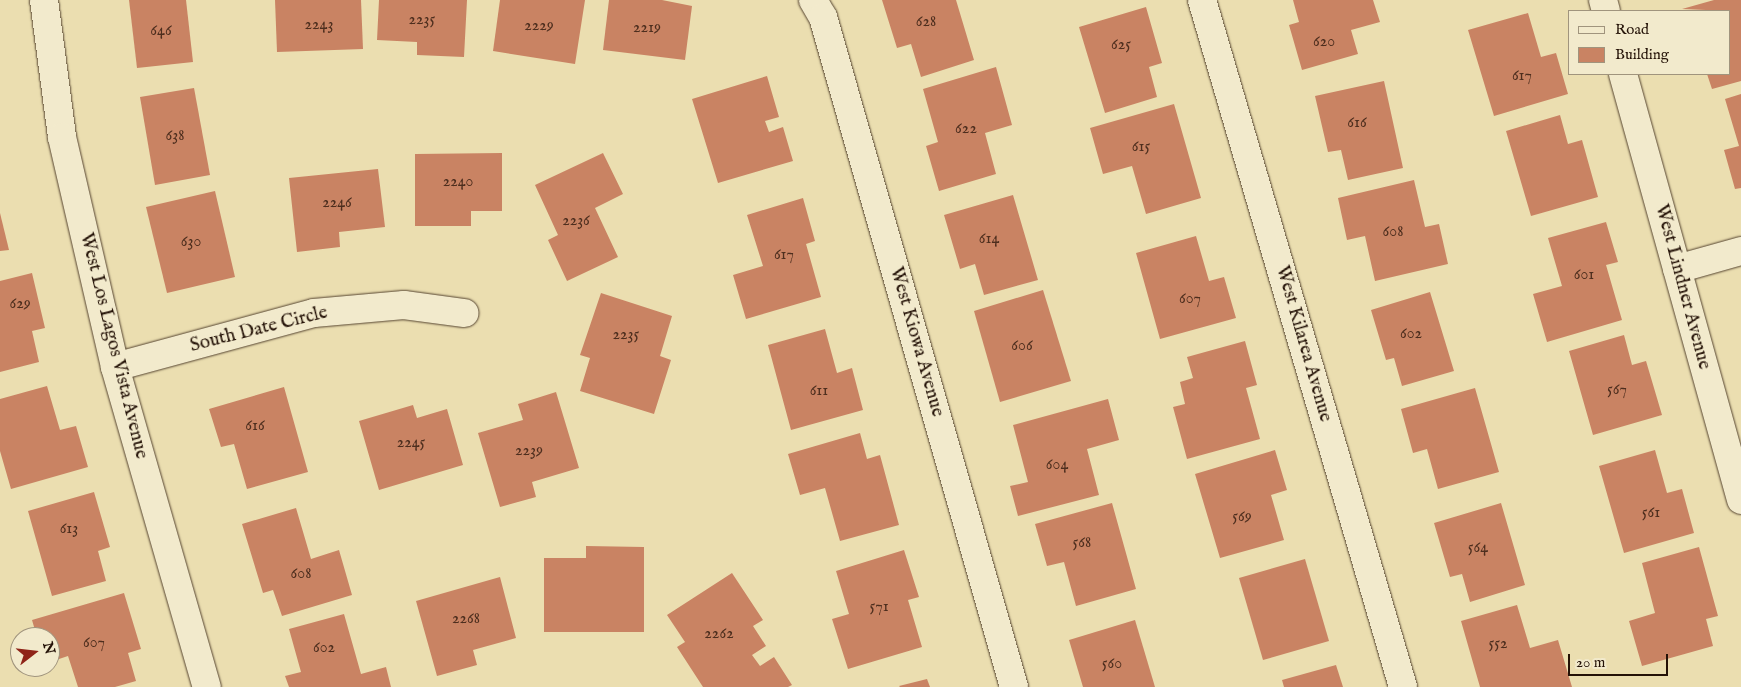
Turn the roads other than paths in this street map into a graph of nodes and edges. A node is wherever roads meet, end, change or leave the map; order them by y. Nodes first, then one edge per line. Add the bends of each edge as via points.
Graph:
1 (44, 0) edge
2 (812, 0) edge
3 (1202, 0) edge
4 (1623, 75) edge
5 (1741, 251) edge
6 (1677, 269) junction
7 (464, 313) dead end
8 (115, 367) junction
9 (1741, 500) edge
10 (207, 687) edge
11 (1014, 687) edge
12 (1404, 687) edge

1 - 8 street, West Los Lagos Vista Avenue via 62,137
2 - 11 street, West Kiowa Avenue via 823,16
3 - 12 street, West Kilarea Avenue
4 - 6 street, West Lindner Avenue
5 - 6 street
6 - 9 street, West Lindner Avenue
7 - 8 street, South Date Circle via 404,305 314,313
8 - 10 street, West Los Lagos Vista Avenue

